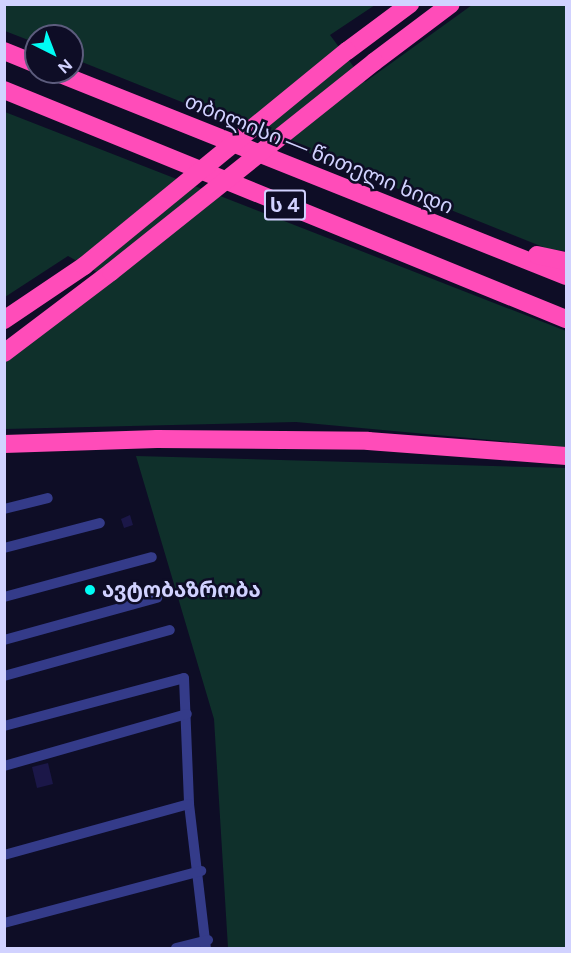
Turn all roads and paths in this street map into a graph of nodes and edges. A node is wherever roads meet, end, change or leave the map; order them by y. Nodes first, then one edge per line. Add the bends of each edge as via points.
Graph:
1 (411, 4) edge
2 (451, 4) edge
3 (4, 51) edge
4 (24, 59) edge
5 (84, 84) edge
6 (4, 90) edge
7 (485, 244) junction
8 (567, 261) edge
9 (567, 276) edge
10 (567, 319) edge
11 (4, 320) edge
12 (4, 353) edge
13 (4, 444) edge
14 (567, 456) edge
15 (48, 498) dead end
16 (4, 509) edge
17 (100, 523) dead end
18 (4, 548) edge
19 (152, 557) dead end
20 (4, 597) edge
21 (157, 598) dead end
22 (170, 630) dead end
23 (4, 640) edge
24 (4, 676) edge
25 (187, 714) junction
26 (4, 726) edge
27 (4, 766) edge
28 (189, 804) junction
29 (4, 855) edge
30 (201, 871) junction
31 (4, 923) edge
32 (207, 944) edge
33 (176, 948) edge

1 - 11 highway, bridge via 347,51 84,266
2 - 12 highway, bridge
3 - 4 highway
5 - 7 highway, თბილისი — წითელი ხიდი / ს 4
6 - 10 highway, ს 4
7 - 8 highway
7 - 9 highway, თბილისი — წითელი ხიდი / ს 4
13 - 14 highway via 157,439 368,441
15 - 16 lane
17 - 18 lane
19 - 20 lane
21 - 23 lane
22 - 24 lane
25 - 26 lane via 184,678
25 - 27 lane
25 - 28 lane
28 - 29 lane
28 - 30 lane
30 - 31 lane
30 - 32 lane
32 - 33 lane

